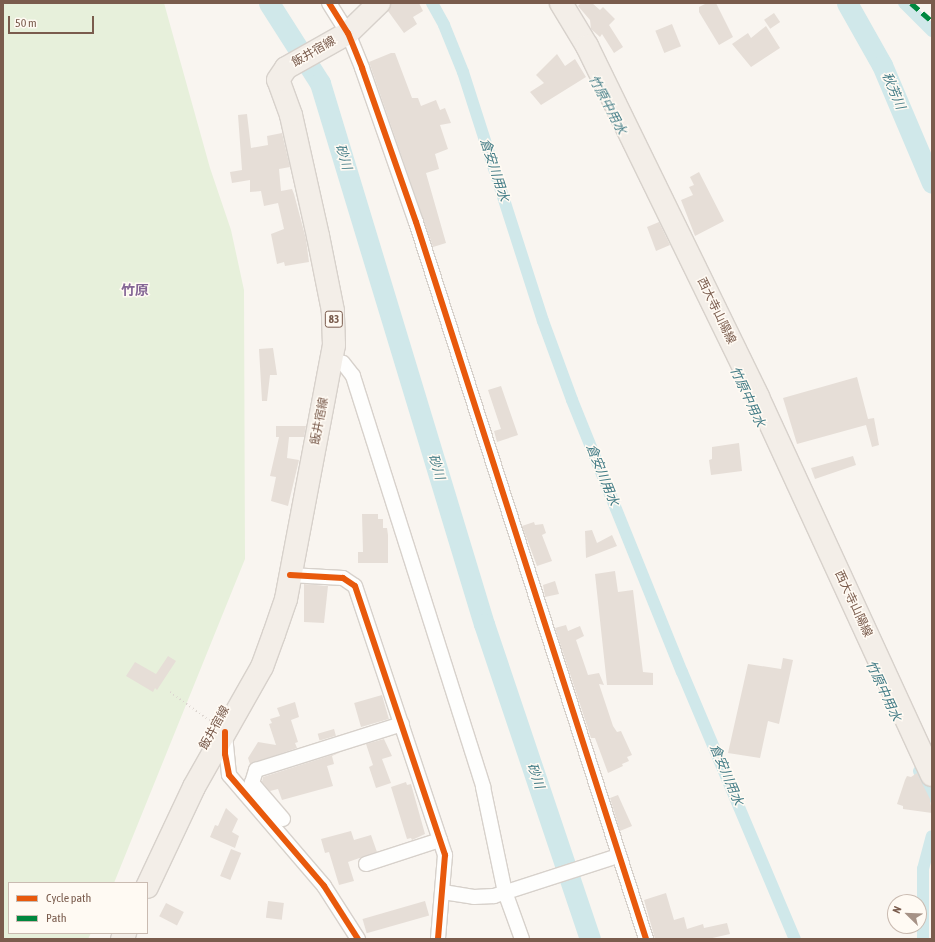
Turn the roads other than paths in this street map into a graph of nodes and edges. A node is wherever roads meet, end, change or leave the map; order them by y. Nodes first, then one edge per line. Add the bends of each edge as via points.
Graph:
1 (329, 3) edge
2 (379, 3) edge
3 (561, 3) edge
4 (343, 36) junction
5 (331, 360) junction
6 (290, 575) junction
7 (402, 724) junction
8 (225, 732) junction
9 (932, 775) edge
10 (283, 819) dead end
11 (440, 840) junction
12 (618, 856) junction
13 (366, 864) dead end
14 (148, 885) edge
15 (508, 891) junction
16 (443, 892) junction
17 (358, 939) edge
18 (438, 939) edge
19 (522, 939) edge
20 (646, 939) edge

1 - 4 street
2 - 4 main road, 飯井宿線 / 83
3 - 9 main road, 西大寺山陽線 via 587,46 758,397
4 - 5 main road, 飯井宿線 / 83 via 286,68 278,80 292,115 334,311
4 - 12 street via 416,222 592,764
5 - 6 main road, 飯井宿線 / 83
5 - 15 street via 344,363 353,376 483,787
6 - 7 street via 344,578 355,586
6 - 8 main road, 飯井宿線 / 83 via 286,599 262,667
7 - 10 street via 256,770 252,783
7 - 11 street
8 - 14 main road, 飯井宿線 / 83 via 194,787
8 - 17 street via 225,754 229,775 324,886
11 - 13 street
11 - 16 street via 445,855
12 - 15 street
12 - 20 street
15 - 16 street via 474,897
15 - 19 street
16 - 18 street

